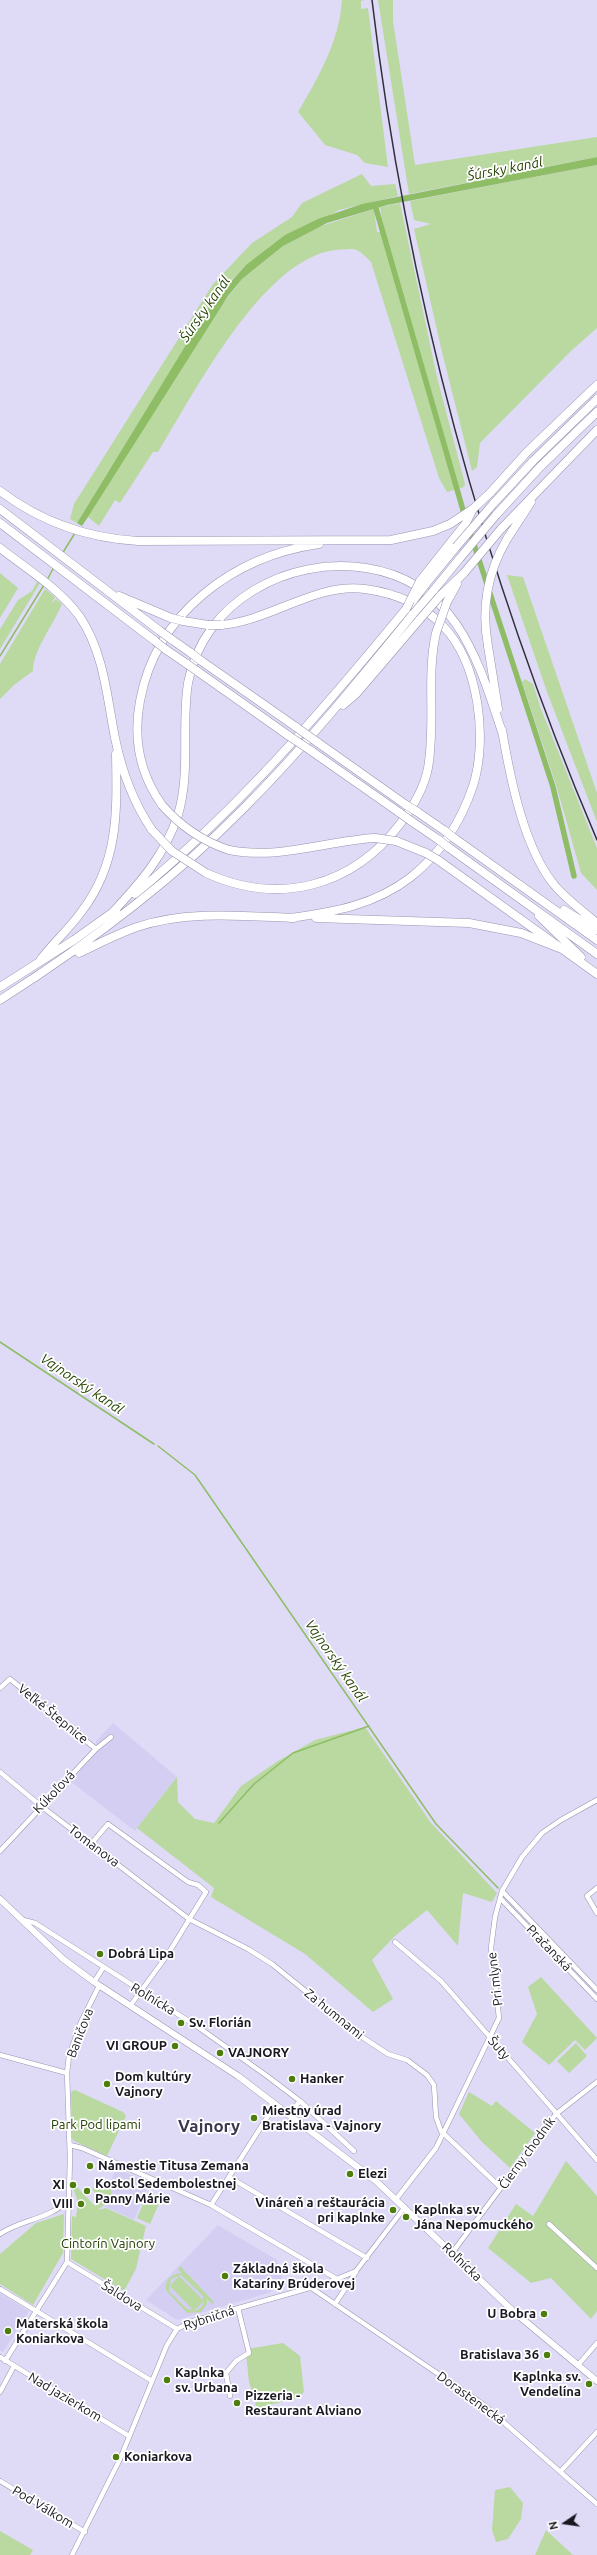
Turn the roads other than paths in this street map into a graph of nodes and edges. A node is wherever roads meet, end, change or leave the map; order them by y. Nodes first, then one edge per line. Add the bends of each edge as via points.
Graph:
1 (597, 385) edge
2 (597, 399) edge
3 (597, 412) edge
4 (597, 430) edge
5 (542, 485) junction
6 (0, 491) edge
7 (474, 508) junction
8 (0, 509) edge
9 (0, 523) edge
10 (348, 540) junction
11 (0, 548) edge
12 (464, 573) junction
13 (88, 577) junction
14 (422, 583) junction
15 (417, 617) junction
16 (503, 735) junction
17 (115, 739) junction
18 (512, 878) junction
19 (517, 895) junction
20 (112, 913) junction
21 (290, 918) junction
22 (597, 923) edge
23 (597, 930) edge
24 (597, 940) edge
25 (562, 949) junction
26 (597, 954) edge
27 (60, 962) junction
28 (37, 964) junction
29 (597, 973) edge
30 (0, 987) edge
31 (0, 1000) edge
32 (0, 1688) edge
33 (111, 1737) dead end
34 (96, 1749) junction
35 (0, 1772) edge
36 (597, 1800) edge
37 (41, 1806) junction
38 (91, 1844) junction
39 (0, 1851) edge
40 (597, 1888) edge
41 (502, 1891) junction
42 (500, 1898) junction
43 (0, 1899) edge
44 (597, 1913) edge
45 (189, 1919) junction
46 (23, 1920) junction
47 (53, 1935) junction
48 (395, 1942) dead end
49 (46, 1943) junction
50 (103, 1968) junction
51 (97, 1984) junction
52 (597, 1990) edge
53 (140, 1992) junction
54 (597, 1998) edge
55 (130, 2006) junction
56 (490, 2038) junction
57 (0, 2055) edge
58 (67, 2073) junction
59 (597, 2082) edge
60 (300, 2101) junction
61 (275, 2105) junction
62 (556, 2114) junction
63 (288, 2115) junction
64 (443, 2132) junction
65 (70, 2145) junction
66 (354, 2151) dead end
67 (597, 2160) edge
68 (229, 2178) junction
69 (501, 2188) junction
70 (397, 2198) junction
71 (67, 2201) junction
72 (211, 2205) junction
73 (405, 2207) junction
74 (549, 2224) dead end
75 (0, 2234) edge
76 (452, 2253) junction
77 (367, 2258) junction
78 (67, 2262) junction
79 (597, 2268) edge
80 (356, 2271) junction
81 (337, 2279) junction
82 (310, 2287) junction
83 (0, 2289) edge
84 (335, 2304) junction
85 (238, 2308) junction
86 (37, 2311) junction
87 (177, 2329) junction
88 (597, 2343) edge
89 (0, 2357) edge
90 (5, 2361) junction
91 (578, 2365) junction
92 (14, 2366) junction
93 (152, 2381) junction
94 (597, 2381) edge
95 (0, 2392) edge
96 (230, 2396) dead end
97 (597, 2432) edge
98 (129, 2436) junction
99 (560, 2472) junction
100 (0, 2481) edge
101 (597, 2504) edge
102 (85, 2532) junction
103 (72, 2555) edge

1 - 7 highway, bridge via 527,452
2 - 14 highway, bridge via 533,461
3 - 15 highway, bridge via 496,515 433,591
4 - 5 highway
5 - 12 highway, bridge
5 - 16 highway, bridge via 508,539 496,561 488,584 484,615
6 - 10 highway via 44,519 83,534 114,540
7 - 10 highway via 450,524 433,531 403,538
7 - 14 highway
8 - 13 highway
9 - 19 highway, bridge via 155,641
10 - 25 highway, bridge via 280,552 241,568 200,597 163,638 151,662 137,715 141,762 149,783 162,805 178,822 197,836 229,850 250,854 272,853 351,839 375,838 396,841 426,853
11 - 17 highway via 70,604 80,618 100,660
12 - 15 highway, bridge
12 - 17 highway, bridge via 447,602 436,632 431,662 432,725 428,769 422,789 383,845 356,868 313,884 293,887 251,887 206,873 172,851 152,830 132,796
13 - 18 highway, bridge via 191,654
13 - 21 highway, bridge via 138,606 171,618 208,625 253,620 311,597 333,591 364,588 390,594 417,605 444,627 462,656 471,676 476,697 480,742 473,786 450,835 432,858 411,877 378,898 335,912
14 - 20 highway, bridge via 406,609 339,690 258,781 190,847
15 - 27 highway via 244,809 124,914
16 - 20 highway via 482,671 469,642 450,614 429,595 394,575 347,565 322,566 276,578 239,601 224,614 202,642 188,682 186,768 178,814 171,834 154,864
16 - 22 highway via 525,825 537,857 555,886
17 - 28 highway via 116,822 106,867 83,910
18 - 23 highway
18 - 24 highway
19 - 26 highway
19 - 29 highway
20 - 28 highway
21 - 25 highway via 469,923 521,933
21 - 27 highway via 220,916 168,920 138,927
25 - 29 highway
27 - 31 highway
28 - 30 highway
32 - 34 street, Veľké Štepnice via 10,1679
33 - 34 street, Kúkoľová
34 - 37 street, Kúkoľová
35 - 37 street, Tomanova
36 - 41 street, Pri mlyne via 566,1816 542,1833 522,1857
37 - 38 street, Tomanova
37 - 39 street, Kúkoľová
38 - 45 street, Tomanova
38 - 45 street via 108,1824 188,1882 198,1885 206,1892
40 - 44 street via 587,1896
41 - 42 street, Pri mlyne
41 - 52 street, Pračanská
42 - 54 street, Pračanská
42 - 56 street, Pri mlyne via 491,1948 499,2014
43 - 46 street, Roľnícka
45 - 53 street via 172,1948
45 - 64 street, Za humnami via 248,1949 362,2037 388,2054 407,2060 427,2075 434,2085 436,2117
46 - 47 street, Roľnícka via 35,1923
46 - 49 street, Roľnícka
47 - 49 street via 47,1937
47 - 50 street, Roľnícka
48 - 56 street, Šuty via 441,1981
49 - 51 street, Roľnícka
50 - 51 street
50 - 53 street, Roľnícka
51 - 55 street, Roľnícka
51 - 58 street, Baničova via 69,2056
53 - 55 street
53 - 60 street, Roľnícka via 198,2027
55 - 61 street, Roľnícka via 225,2067
56 - 62 street, Šuty
56 - 64 street, Pri mlyne
57 - 58 street
58 - 65 street, Baničova
59 - 62 street, Čierny chodník
60 - 63 street
60 - 66 street, Roľnícka
61 - 63 street, Roľnícka
61 - 68 street
62 - 67 street, Šuty
62 - 69 street, Čierny chodník
63 - 70 street, Roľnícka
64 - 69 street
64 - 70 street, Pri mlyne via 428,2161
65 - 71 street, Baničova
65 - 72 street
68 - 72 street
68 - 77 street
69 - 76 street, Čierny chodník
70 - 73 street, Roľnícka
71 - 75 street via 53,2212 13,2226
71 - 78 street, Baničova
72 - 81 street
73 - 76 street, Roľnícka
73 - 77 street, Rybničná
74 - 79 street
76 - 91 street, Roľnícka via 514,2312
77 - 80 street, Rybničná
78 - 86 street
78 - 87 street, Šaldova
80 - 81 street, Rybničná
80 - 84 street
81 - 82 street, Rybničná
82 - 84 street, Dorastenecká
82 - 85 street, Rybničná
83 - 86 street
84 - 99 street, Dorastenecká via 484,2405
85 - 87 street, Rybničná via 193,2321
85 - 96 street via 249,2353 236,2361 226,2373
86 - 90 street
86 - 93 street
87 - 93 street, Rybničná
88 - 91 street
89 - 90 street, Nad jazierkom
90 - 92 street, Nad jazierkom
91 - 94 street, Roľnícka
92 - 95 street
92 - 98 street, Nad jazierkom
93 - 98 street, Rybničná
97 - 99 street
98 - 102 street, Rybničná
99 - 101 street, Dorastenecká
100 - 102 street, Pod Válkom
102 - 103 street, Rybničná

